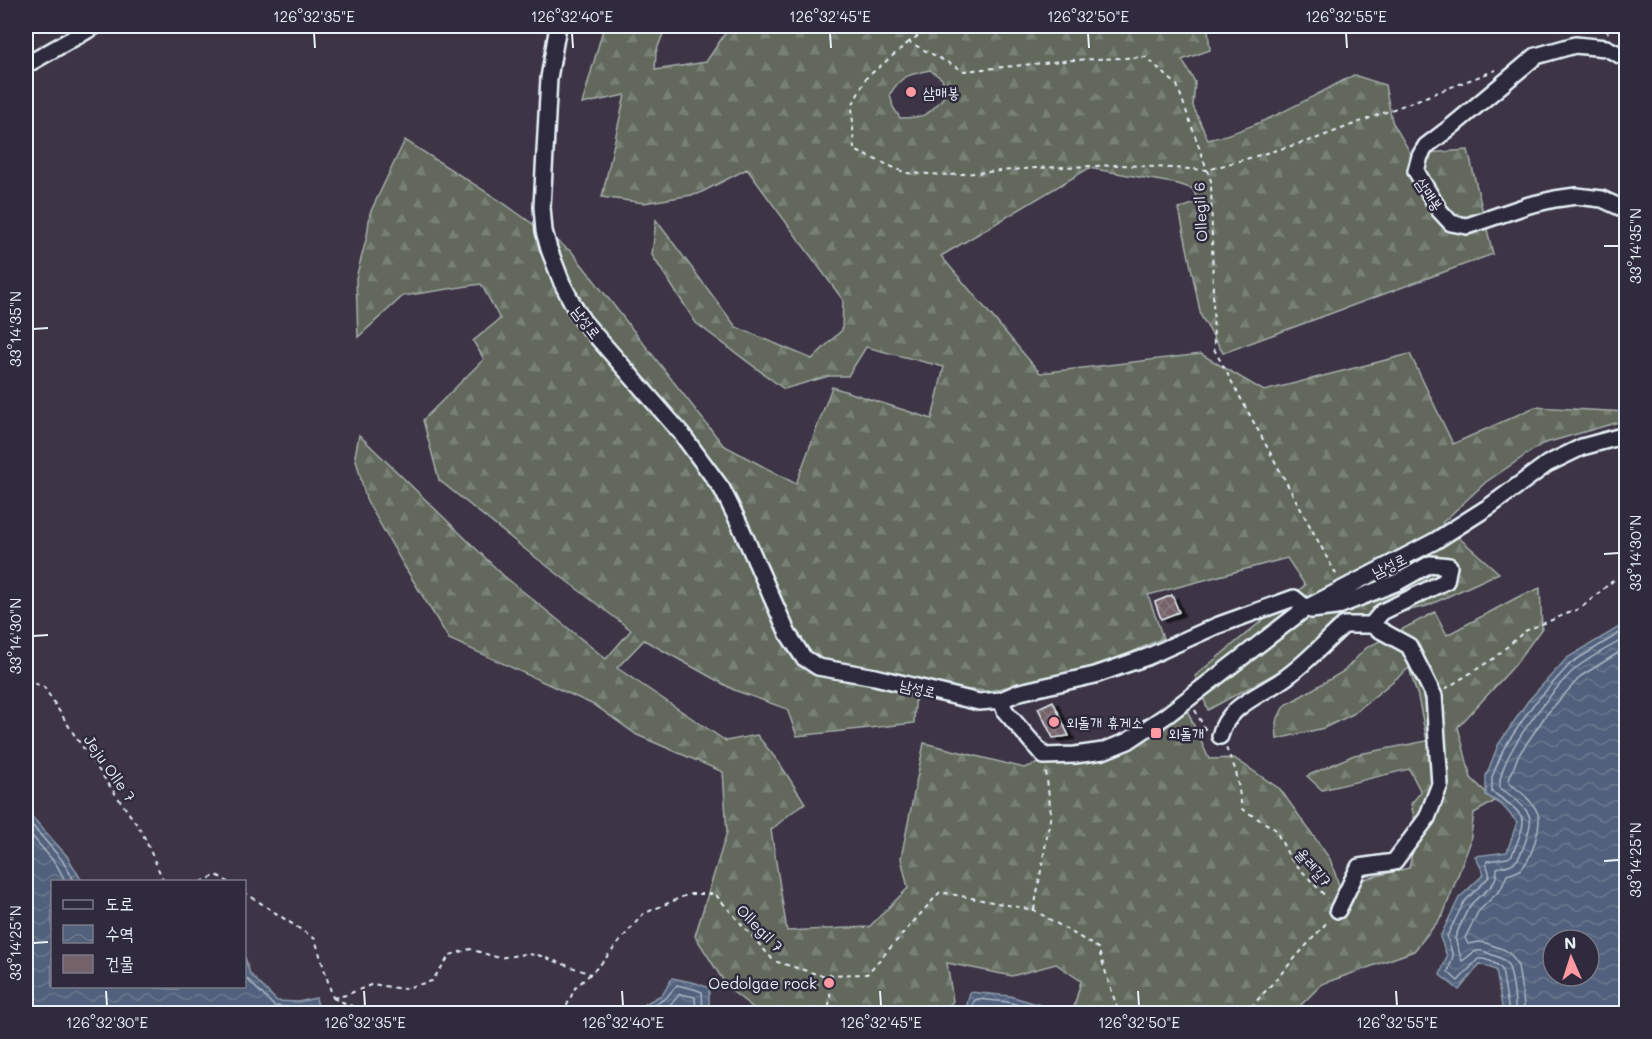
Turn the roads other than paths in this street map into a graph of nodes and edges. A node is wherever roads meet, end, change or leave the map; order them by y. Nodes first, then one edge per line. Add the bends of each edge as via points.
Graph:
1 (95, 26) edge
2 (558, 26) edge
3 (1626, 58) edge
4 (26, 65) edge
5 (1626, 210) edge
6 (1626, 435) edge
7 (1306, 608) junction
8 (1371, 625) junction
9 (1001, 700) junction
10 (1220, 736) road end
11 (1338, 910) road end

1 - 4 street
2 - 9 street, 남성로 via 549,78 542,207 544,231 555,267 583,321 681,433 722,489 788,634 803,657 818,667 979,702
3 - 5 street, 삼매봉 via 1606,48 1575,45 1536,56 1426,146 1416,171 1451,223 1467,226 1529,205 1576,196 1602,200
6 - 7 street, 남성로 via 1582,447 1547,464 1459,527
7 - 8 street via 1336,607 1398,582 1430,564 1449,566 1446,581 1382,612
7 - 9 street, 남성로 via 1294,598 1216,626 1147,657
7 - 9 street, 남성로 via 1167,715 1128,741 1103,751 1044,756 1005,711
8 - 10 street via 1344,625 1285,678 1235,709
8 - 11 street via 1409,646 1434,696 1440,784 1427,818 1394,862 1359,867

